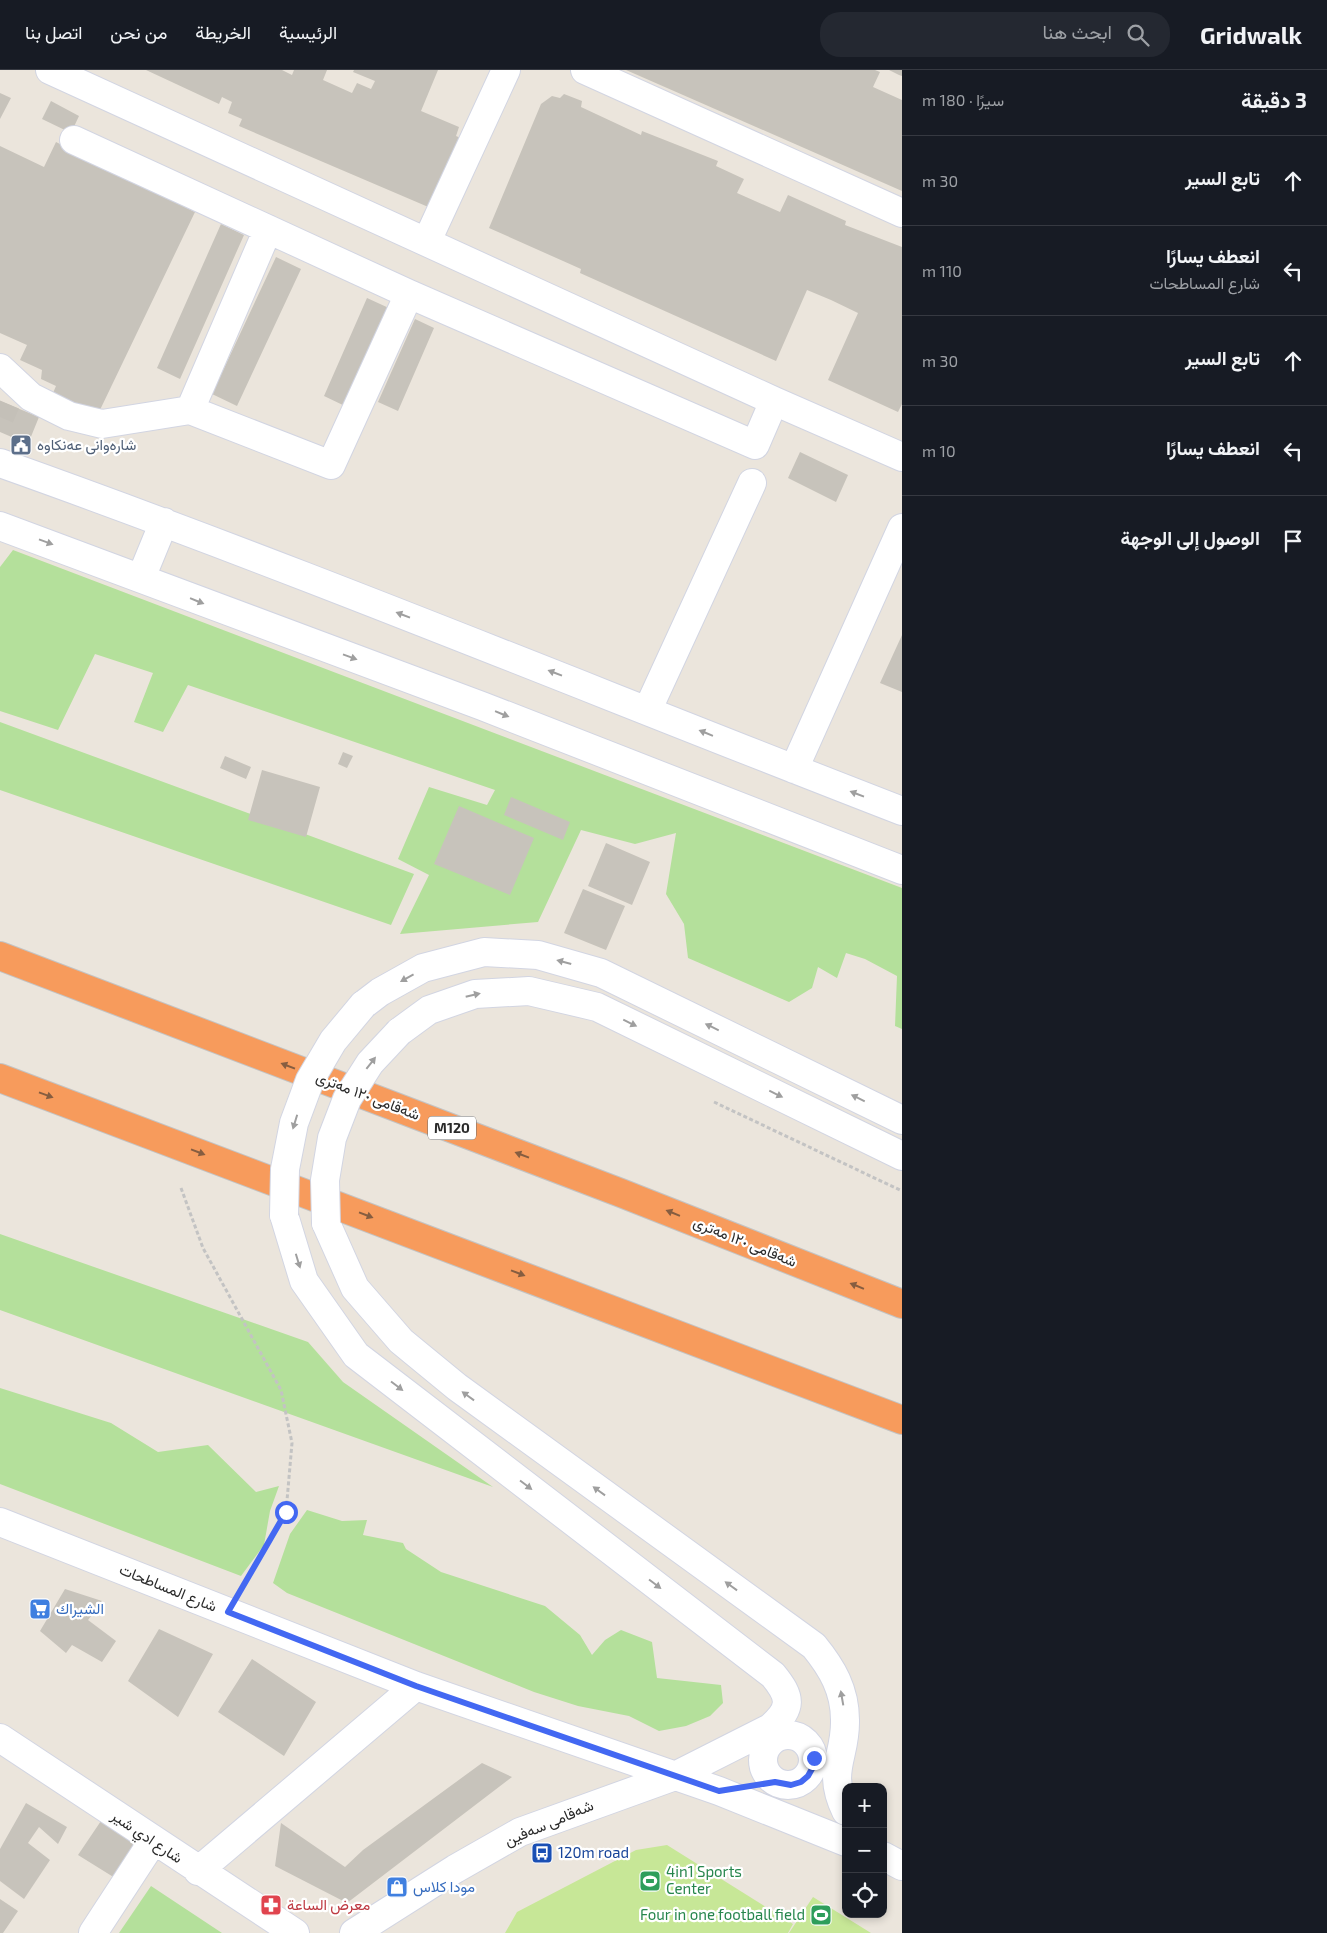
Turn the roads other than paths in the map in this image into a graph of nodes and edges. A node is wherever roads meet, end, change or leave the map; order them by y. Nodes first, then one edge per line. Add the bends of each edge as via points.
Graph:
1 (50, 70) edge
2 (506, 70) edge
3 (585, 70) edge
4 (74, 140) dead end
5 (902, 213) edge
6 (268, 229) junction
7 (427, 241) junction
8 (409, 294) junction
9 (7, 384) edge
10 (774, 400) junction
11 (190, 410) junction
12 (902, 456) edge
13 (0, 463) edge
14 (752, 483) dead end
15 (164, 522) junction
16 (0, 526) edge
17 (902, 528) edge
18 (141, 578) junction
19 (648, 709) junction
20 (794, 769) junction
21 (902, 811) edge
22 (902, 870) edge
23 (0, 956) edge
24 (0, 1078) edge
25 (902, 1120) edge
26 (902, 1156) edge
27 (902, 1304) edge
28 (902, 1420) edge
29 (0, 1522) edge
30 (416, 1686) junction
31 (779, 1728) junction
32 (0, 1738) edge
33 (842, 1746) junction
34 (813, 1767) junction
35 (675, 1776) junction
36 (778, 1783) junction
37 (719, 1791) junction
38 (842, 1803) edge
39 (817, 1832) junction
40 (153, 1841) junction
41 (842, 1841) edge
42 (198, 1871) junction
43 (365, 1930) edge
44 (93, 1933) edge
45 (295, 1933) edge

1 - 7 street
2 - 7 street
3 - 5 street
4 - 6 street
6 - 8 street
6 - 11 street
7 - 10 street
8 - 10 street via 755,445
8 - 11 street via 331,465
9 - 11 street via 69,416 102,424
10 - 12 street
13 - 15 street
14 - 19 street
15 - 18 street
19 -> 15 street
16 -> 18 street
17 - 20 street
18 -> 22 street via 482,706
20 -> 19 street
21 -> 20 street
27 -> 23 highway, شەقامی ١٢٠ مەتری / M120
24 -> 28 highway
25 -> 31 street, bridge via 601,973 538,955 484,952 424,968 362,1005 333,1040 310,1080 294,1123 285,1169 284,1215 304,1281 356,1355 773,1675 786,1690 788,1700
33 -> 26 street, bridge via 845,1720 842,1692 831,1667 814,1646 456,1388 401,1341 355,1288 326,1223 325,1180 332,1138 347,1098 370,1063 399,1032 429,1010 475,994 529,991 597,1007
29 - 30 street, شارع المساطحات
30 - 35 street, شارع المساطحات
30 - 42 street
31 - 34 street via 806,1741 812,1748
31 - 35 street, شەقامی سەفین via 770,1728
31 - 36 street via 765,1748 763,1757 768,1775
32 - 40 street, شارع ادي شير
33 - 34 street
33 - 38 street via 836,1771
34 - 36 street via 801,1782 791,1785
35 - 37 street, شارع المساطحات
35 - 43 street, شەقامی سەفین via 520,1832 454,1869
36 - 37 street
36 - 39 street via 802,1818
37 - 39 street, شارع المساطحات
39 - 41 street, شارع المساطحات
40 - 42 street, شارع ادي شير
40 - 44 street
42 - 45 street, شارع ادي شير

